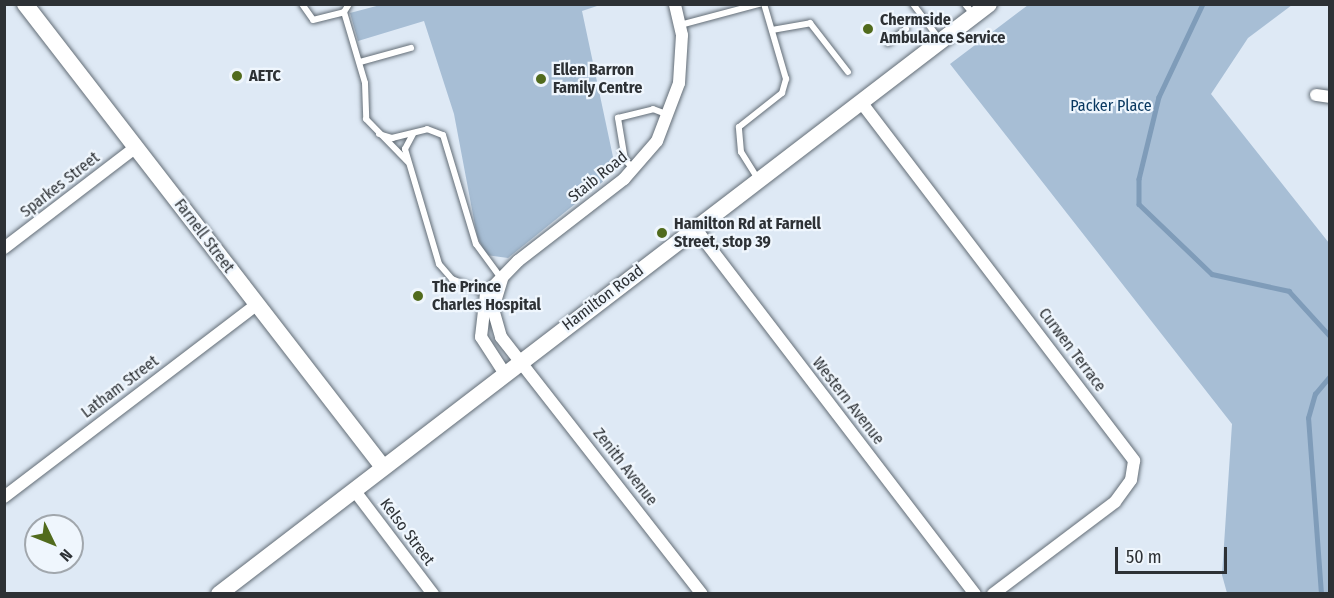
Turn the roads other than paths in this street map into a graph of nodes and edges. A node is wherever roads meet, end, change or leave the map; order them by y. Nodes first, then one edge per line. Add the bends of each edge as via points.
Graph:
1 (25, 4) edge
2 (302, 4) edge
3 (349, 4) edge
4 (675, 4) edge
5 (762, 4) edge
6 (913, 4) edge
7 (989, 4) edge
8 (970, 10) edge
9 (344, 12) junction
10 (680, 25) junction
11 (906, 29) dead end
12 (772, 30) junction
13 (941, 41) junction
14 (888, 43) dead end
15 (411, 48) dead end
16 (360, 62) junction
17 (848, 72) dead end
18 (1316, 95) dead end
19 (1329, 97) edge
20 (861, 102) junction
21 (670, 115) junction
22 (416, 132) junction
23 (379, 134) junction
24 (136, 147) junction
25 (408, 163) junction
26 (635, 169) junction
27 (758, 180) junction
28 (695, 228) junction
29 (4, 248) edge
30 (502, 279) junction
31 (491, 296) junction
32 (256, 304) junction
33 (523, 360) junction
34 (505, 374) junction
35 (383, 467) junction
36 (354, 490) junction
37 (4, 497) edge
38 (219, 594) edge
39 (433, 594) edge
40 (702, 594) edge
41 (975, 594) edge
42 (993, 594) edge

1 - 24 main road, Farnell Street
2 - 9 lane via 313,20
3 - 9 lane
4 - 10 street, Staib Road
5 - 10 lane
5 - 12 lane
6 - 13 lane
7 - 8 main road, Hamilton Road
8 - 13 main road, Hamilton Road
9 - 16 lane
10 - 21 street, Staib Road via 680,83
11 - 14 lane
12 - 17 lane via 810,23
12 - 27 lane via 785,86 744,121 738,134 745,161
13 - 20 main road, Hamilton Road
15 - 16 lane
16 - 23 lane via 366,118
18 - 19 street
20 - 27 main road, Hamilton Road
20 - 42 street, Curwen Terrace via 1134,461 1131,480 1115,502
21 - 26 street, Staib Road
21 - 26 lane via 653,109 618,118 625,159
22 - 23 lane via 392,138
22 - 25 lane via 406,140
22 - 30 lane via 435,130 449,146 476,244
23 - 25 lane
24 - 29 street, Sparkes Street
24 - 32 main road, Farnell Street
25 - 31 lane via 438,264 452,279
26 - 30 street, Staib Road
27 - 28 main road, Hamilton Road
28 - 33 main road, Hamilton Road
28 - 41 street, Western Avenue
30 - 31 street
31 - 33 street via 496,328
31 - 34 street via 481,337
32 - 35 main road, Farnell Street
32 - 37 street, Latham Street
33 - 34 main road, Hamilton Road
33 - 40 street, Zenith Avenue
34 - 35 main road, Hamilton Road
35 - 36 main road, Hamilton Road
36 - 38 main road, Hamilton Road
36 - 39 street, Kelso Street

